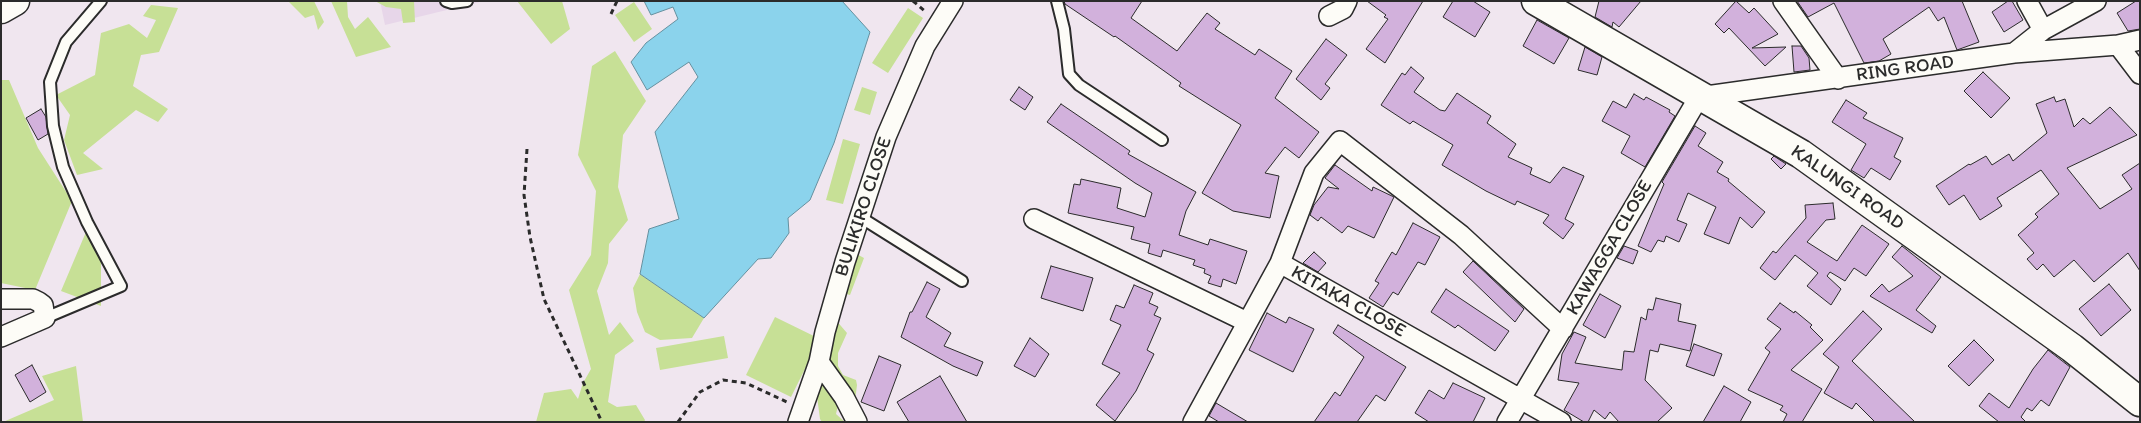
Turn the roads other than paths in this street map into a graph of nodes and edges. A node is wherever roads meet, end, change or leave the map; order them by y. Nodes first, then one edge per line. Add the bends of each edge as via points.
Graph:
1 (15, 1) edge
2 (101, 1) edge
3 (446, 1) edge
4 (467, 1) edge
5 (953, 1) edge
6 (1057, 1) edge
7 (1347, 1) edge
8 (1536, 1) edge
9 (1783, 1) edge
10 (2027, 1) edge
11 (2096, 1) edge
12 (1, 9) edge
13 (1329, 16) dead end
14 (2043, 30) junction
15 (2140, 40) edge
16 (2118, 45) junction
17 (2014, 53) junction
18 (2140, 74) edge
19 (1838, 79) junction
20 (1699, 97) junction
21 (1162, 140) dead end
22 (860, 217) junction
23 (1034, 219) dead end
24 (1280, 263) junction
25 (962, 281) dead end
26 (1, 299) edge
27 (46, 318) junction
28 (1247, 322) junction
29 (1563, 329) junction
30 (1, 337) edge
31 (819, 362) junction
32 (2138, 398) edge
33 (1522, 399) junction
34 (800, 414) edge
35 (857, 422) edge
36 (1193, 422) edge
37 (1507, 422) edge
38 (1561, 422) edge

1 - 12 street
2 - 27 lane via 66,42 50,82 53,126 64,167 87,222 121,286
3 - 4 lane
5 - 22 street, BULIKIRO CLOSE via 925,46 886,137
6 - 21 lane via 1069,74 1079,85
7 - 13 street via 1342,9
8 - 20 street, KALUNGI ROAD
9 - 19 street
10 - 14 street
11 - 14 street
14 - 17 street
15 - 16 street, RING ROAD
16 - 17 street, RING ROAD
16 - 18 street
17 - 19 street, RING ROAD
19 - 20 street, RING ROAD
20 - 29 street, KAWAGGA CLOSE
20 - 32 street, KALUNGI ROAD via 1836,178
22 - 25 lane
22 - 31 street, BULIKIRO CLOSE via 824,332
23 - 28 street
24 - 28 street, KITAKA CLOSE
24 - 29 street via 1314,173 1340,141 1461,235
24 - 33 street, KITAKA CLOSE
26 - 27 street via 33,299 43,305
27 - 30 street
28 - 36 street, KITAKA CLOSE
29 - 33 street, KAWAGGA CLOSE
31 - 34 street, BULIKIRO CLOSE
31 - 35 street
33 - 37 street, KAWAGGA CLOSE
33 - 38 street

